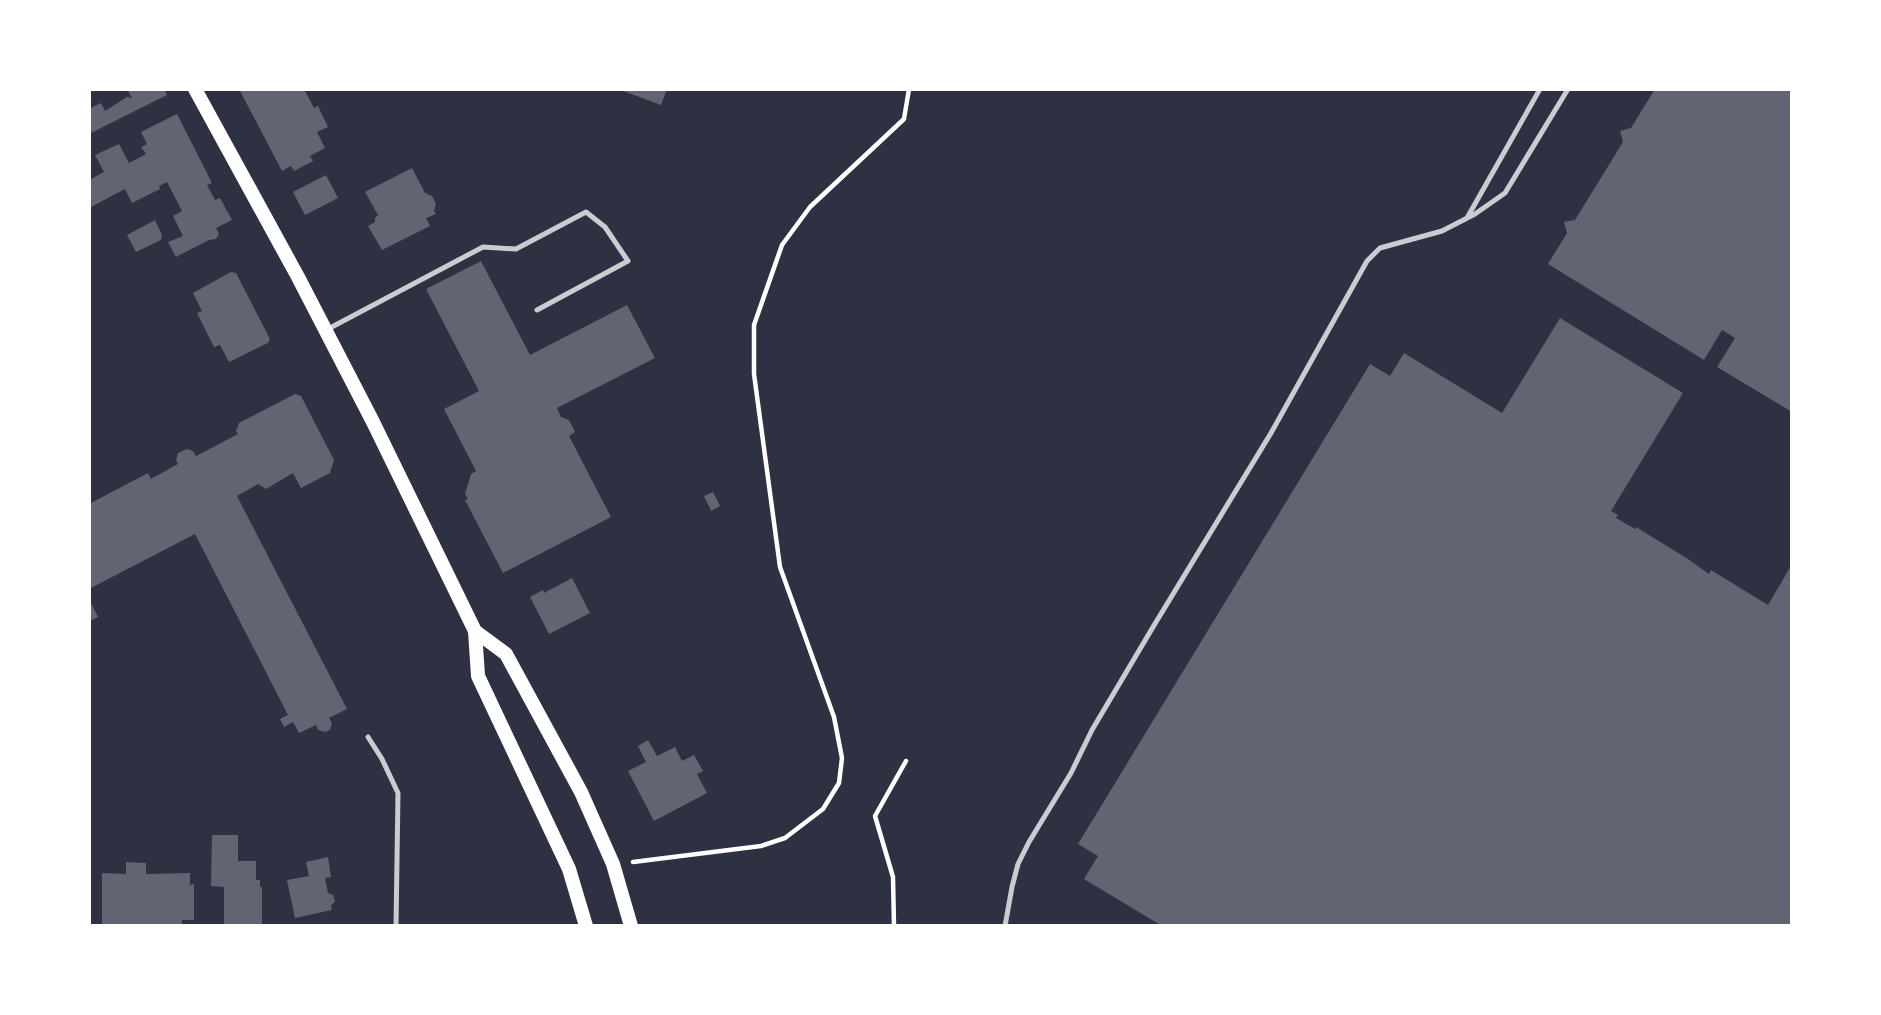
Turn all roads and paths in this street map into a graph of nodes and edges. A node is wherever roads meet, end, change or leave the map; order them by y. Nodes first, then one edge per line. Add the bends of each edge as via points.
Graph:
1 (195, 89) edge
2 (909, 89) edge
3 (1541, 89) edge
4 (1568, 89) edge
5 (1467, 218) junction
6 (537, 310) dead end
7 (325, 331) junction
8 (475, 631) junction
9 (368, 737) dead end
10 (906, 761) dead end
11 (613, 864) junction
12 (396, 926) edge
13 (586, 926) edge
14 (631, 926) edge
15 (894, 926) edge
16 (1005, 926) edge

1 - 7 main road
2 - 11 path via 904,120 810,207 782,245 754,325 754,373 780,567 834,717 842,758 839,783 823,809 785,838 761,846
3 - 5 lane
4 - 5 lane via 1505,193
5 - 16 lane via 1442,231 1380,248 1367,261 1271,433 1029,842 1018,864
6 - 7 lane via 628,261 605,227 586,212 516,249 483,247
7 - 8 main road
8 - 11 main road via 506,654 581,792
8 - 13 main road via 478,676 569,869
9 - 12 lane via 398,793
10 - 15 path via 875,816 893,877
11 - 14 main road

